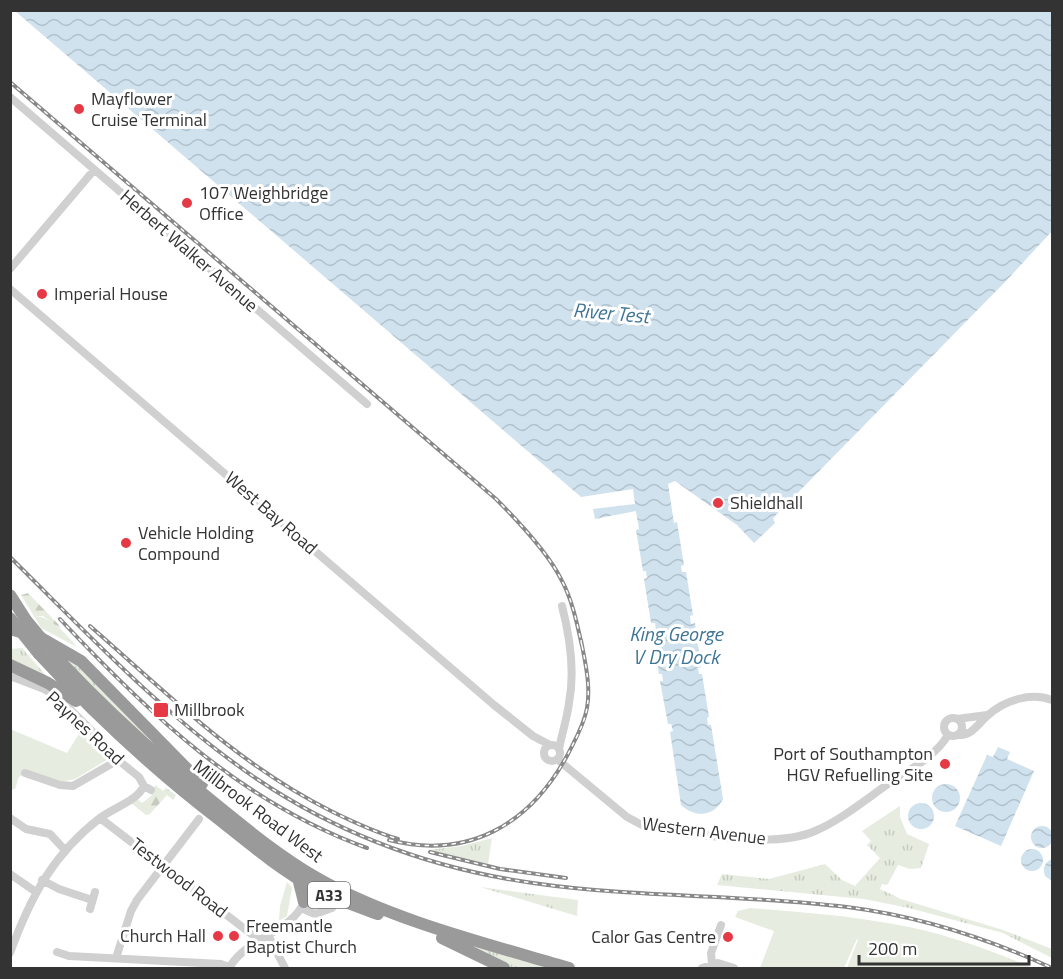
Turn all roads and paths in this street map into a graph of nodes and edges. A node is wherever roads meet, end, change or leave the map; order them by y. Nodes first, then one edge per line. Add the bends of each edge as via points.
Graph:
1 (10, 97) edge
2 (94, 170) junction
3 (10, 269) edge
4 (10, 289) edge
5 (367, 404) dead end
6 (10, 595) edge
7 (562, 606) dead end
8 (10, 618) edge
9 (10, 629) edge
10 (10, 665) edge
11 (10, 676) edge
12 (1053, 700) edge
13 (987, 716) junction
14 (957, 719) junction
15 (106, 724) junction
16 (953, 735) junction
17 (551, 748) junction
18 (557, 759) junction
19 (118, 760) junction
20 (25, 773) dead end
21 (10, 818) edge
22 (100, 818) junction
23 (234, 818) junction
24 (199, 819) dead end
25 (64, 849) junction
26 (164, 866) junction
27 (10, 874) edge
28 (298, 878) junction
29 (42, 880) junction
30 (36, 892) junction
31 (323, 892) junction
32 (92, 900) dead end
33 (303, 905) junction
34 (332, 908) dead end
35 (721, 925) dead end
36 (268, 935) junction
37 (258, 939) junction
38 (13, 940) edge
39 (57, 952) dead end
40 (10, 953) edge
41 (116, 958) junction
42 (712, 964) junction
43 (229, 968) edge
44 (285, 969) edge
45 (504, 969) edge
46 (569, 969) edge
47 (702, 969) edge
48 (734, 969) edge

1 - 2 street, Herbert Walker Avenue
2 - 3 street
2 - 5 street, Herbert Walker Avenue
4 - 17 street, West Bay Road via 485,698
6 - 23 highway, Millbrook Road West / A33, bridge via 61,662 143,744
7 - 17 street via 568,636 570,700 562,732
8 - 15 highway, Millbrook Road West / A33, bridge
9 - 23 highway via 41,638 81,661
10 - 15 highway via 63,692
11 - 19 street, Paynes Road via 58,697
12 - 13 street via 1023,698
13 - 14 street
13 - 16 street via 968,734
14 - 16 street via 961,731
14 - 16 street via 945,723 944,728
15 - 28 highway, Millbrook Road West / A33 via 173,785
16 - 18 street, Western Avenue via 936,751 815,831 775,840 642,825
17 - 18 street via 560,753
17 - 18 street, Western Avenue via 547,759
19 - 20 street via 73,786
19 - 22 street, Paynes Road via 148,788
21 - 25 street via 26,829 50,834
22 - 25 street
22 - 26 street, Testwood Road
23 - 46 highway, Millbrook Road West / A33 via 277,853 349,894 462,937
24 - 26 street
25 - 29 street
26 - 37 street, Testwood Road
26 - 41 street via 131,911
27 - 30 street
28 - 31 highway, Millbrook Road West / A33
28 - 33 highway
29 - 30 street
29 - 32 street
30 - 38 street
31 - 33 highway via 312,895
31 - 45 highway, Millbrook Road West / A33 via 451,941
33 - 34 street via 315,914
33 - 36 street
35 - 42 street via 711,953
36 - 37 street
36 - 44 street
37 - 43 street via 238,954
38 - 40 street
39 - 41 street
41 - 43 street via 221,964
42 - 47 street
42 - 48 street

